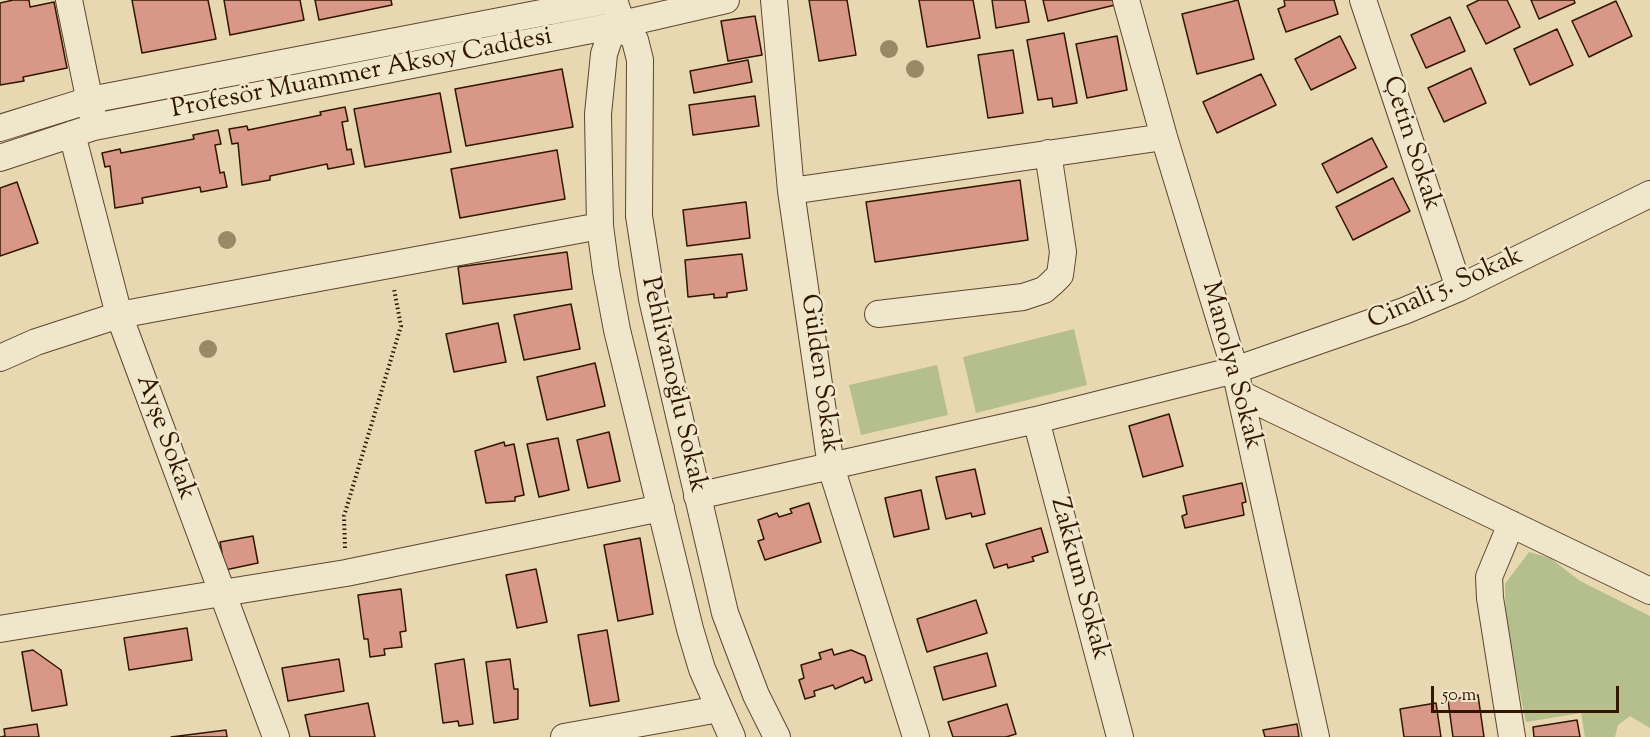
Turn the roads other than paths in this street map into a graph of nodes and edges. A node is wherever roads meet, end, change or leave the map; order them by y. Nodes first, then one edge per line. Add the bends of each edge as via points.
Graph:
1 (69, 0) edge
2 (609, 0) edge
3 (614, 0) edge
4 (726, 0) edge
5 (774, 0) edge
6 (1126, 0) edge
7 (1367, 2) edge
8 (622, 24) junction
9 (90, 100) junction
10 (0, 128) edge
11 (83, 130) junction
12 (1164, 137) junction
13 (1048, 153) junction
14 (0, 158) edge
15 (791, 191) junction
16 (1650, 194) edge
17 (600, 226) junction
18 (1459, 288) junction
19 (878, 314) dead end
20 (119, 315) junction
21 (0, 358) edge
22 (1238, 382) junction
23 (1036, 420) junction
24 (831, 467) junction
25 (697, 496) junction
26 (661, 508) junction
27 (1511, 524) junction
28 (1648, 586) edge
29 (222, 595) junction
30 (0, 629) edge
31 (719, 709) junction
32 (276, 737) edge
33 (564, 737) edge
34 (732, 737) edge
35 (777, 737) edge
36 (916, 737) edge
37 (1120, 737) edge
38 (1316, 737) edge
39 (1512, 737) edge

1 - 9 street, Ayşe Sokak
2 - 9 street, Profesör Muammer Aksoy Caddesi
3 - 8 street, Pehlivanoğlu Sokak
4 - 8 street, Profesör Muammer Aksoy Caddesi
5 - 15 street, Gülden Sokak
6 - 12 street, Manolya Sokak
7 - 18 street, Çetin Sokak
8 - 11 street, Profesör Muammer Aksoy Caddesi
8 - 17 street, Pehlivanoğlu Sokak via 609,39 602,70
8 - 25 street, Pehlivanoğlu Sokak via 635,40 640,60 639,216 646,267
9 - 10 street, Profesör Muammer Aksoy Caddesi
9 - 11 street, Ayşe Sokak
11 - 14 street, Profesör Muammer Aksoy Caddesi
11 - 20 street, Ayşe Sokak
12 - 13 street
12 - 22 street, Manolya Sokak
13 - 15 street
13 - 19 street via 1063,252 1060,275 1053,283 1023,297
15 - 24 street, Gülden Sokak
16 - 18 street, Cinali 5. Sokak
17 - 20 street
17 - 26 street, Pehlivanoğlu Sokak via 617,330
18 - 22 street, Cinali 5. Sokak
20 - 21 street
20 - 29 street, Ayşe Sokak
22 - 23 street, Cinali 5. Sokak
22 - 27 street
22 - 38 street, Manolya Sokak
23 - 24 street, Cinali 5. Sokak
23 - 37 street, Zakkum Sokak
24 - 25 street, Cinali 5. Sokak
24 - 36 street, Gülden Sokak
25 - 35 street, Pehlivanoğlu Sokak via 725,614
26 - 29 street
26 - 31 street, Pehlivanoğlu Sokak via 690,629
27 - 28 street
27 - 39 street via 1490,577 1490,598
29 - 30 street
29 - 32 street, Ayşe Sokak
31 - 33 street
31 - 34 street, Pehlivanoğlu Sokak

